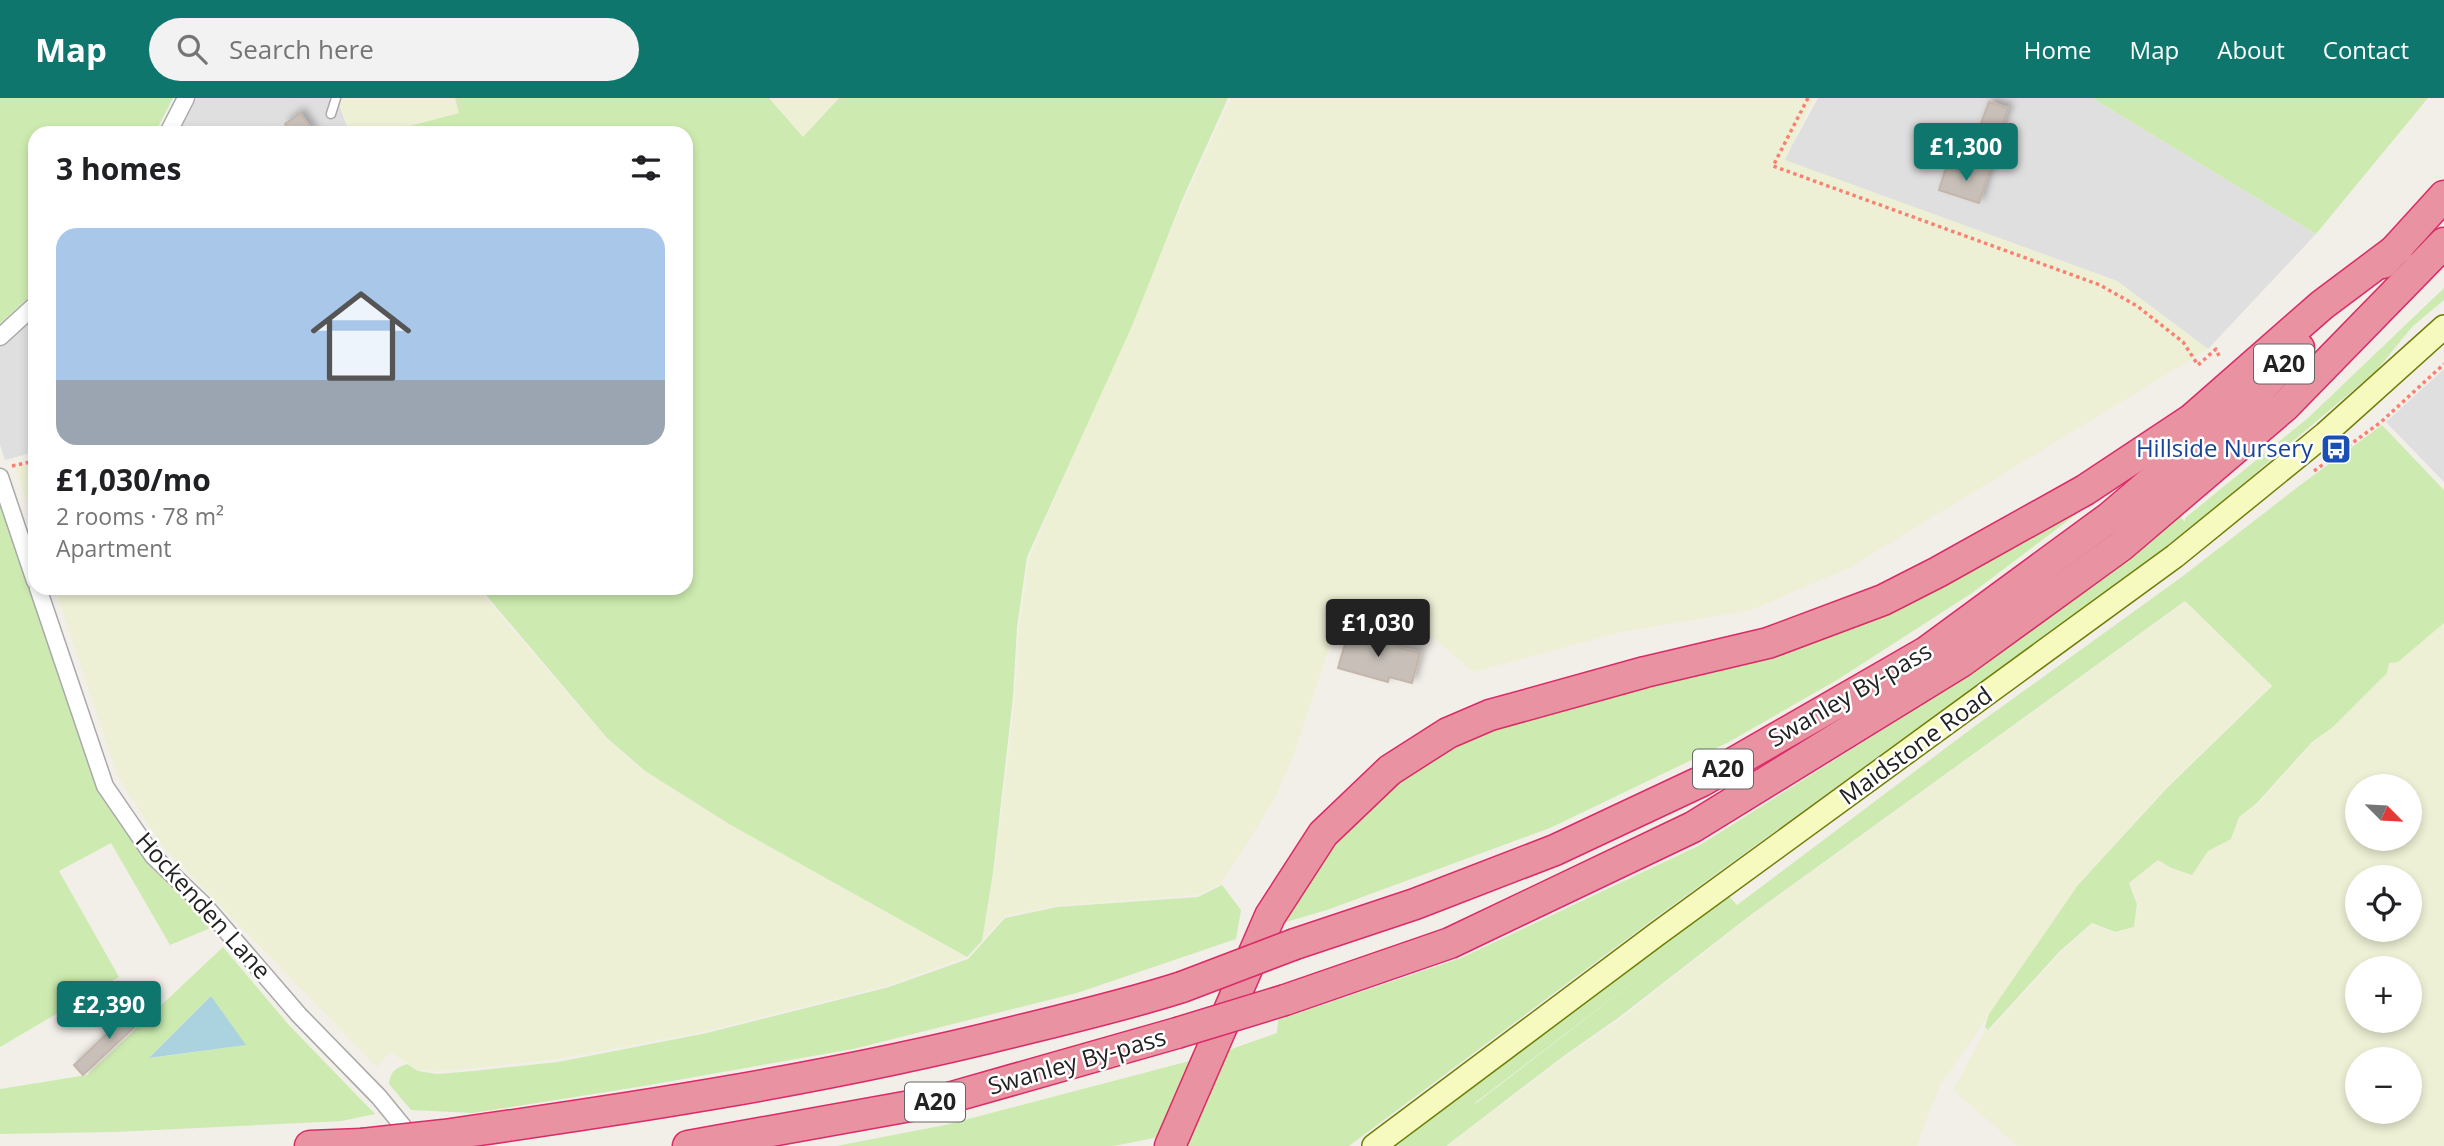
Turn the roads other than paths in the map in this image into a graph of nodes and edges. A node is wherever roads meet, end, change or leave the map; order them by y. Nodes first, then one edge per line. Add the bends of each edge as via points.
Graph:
1 (186, 98) edge
2 (337, 98) edge
3 (331, 114) dead end
4 (172, 126) edge
5 (2444, 196) edge
6 (2444, 243) edge
7 (2398, 248) junction
8 (28, 311) edge
9 (2444, 327) edge
10 (0, 337) edge
11 (6, 472) edge
12 (28, 554) edge
13 (39, 595) edge
14 (431, 1140) edge
15 (362, 1144) edge
16 (310, 1146) edge
17 (688, 1146) edge
18 (1170, 1146) edge
19 (1374, 1146) edge

1 - 4 street
2 - 3 lane
5 - 7 highway, A20
6 - 17 highway, Swanley By-pass / A20, bridge via 2285,406 2121,546 1961,662 1693,827 1450,943 1284,1000 938,1101
7 - 14 highway, Swanley By-pass / A20, bridge via 2260,389 2110,517 1926,652 1702,780 1555,850 1129,1004 908,1058 663,1104
7 - 18 highway, A20 via 2322,305 2192,419 2085,490 1938,572 1883,600 1768,643 1490,715 1448,733 1390,770 1323,834 1270,915
8 - 10 street
9 - 19 main road, Maidstone Road via 2325,434 2175,556
11 - 12 street
13 - 14 street, Hockenden Lane via 105,786 153,856 205,906 379,1097
14 - 15 highway, A20, bridge
15 - 16 highway, A20

